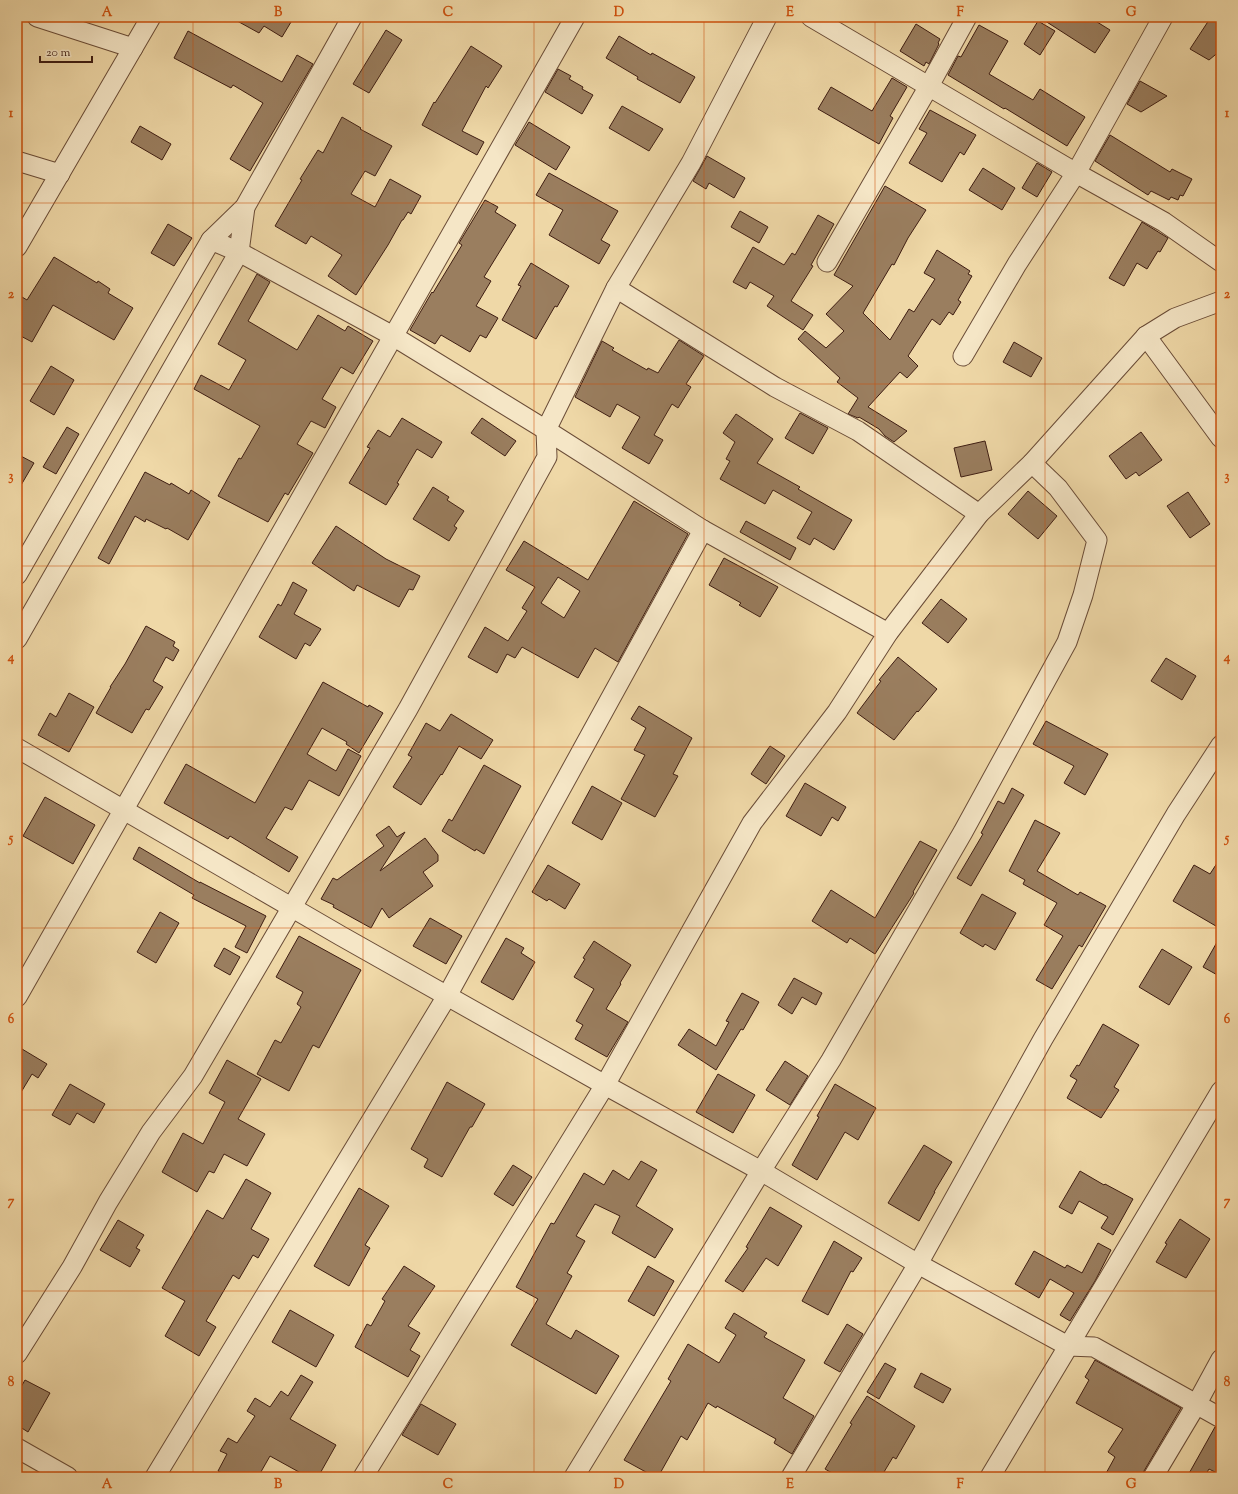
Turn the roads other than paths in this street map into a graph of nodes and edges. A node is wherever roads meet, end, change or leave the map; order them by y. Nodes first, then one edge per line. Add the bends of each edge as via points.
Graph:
1 (37, 17) edge
2 (151, 17) edge
3 (352, 17) edge
4 (575, 17) edge
5 (767, 17) edge
6 (811, 17) edge
7 (967, 17) edge
8 (1163, 17) edge
9 (133, 48) junction
10 (929, 86) junction
11 (17, 161) edge
12 (1076, 173) junction
13 (60, 174) junction
14 (245, 207) junction
15 (211, 240) junction
16 (17, 247) edge
17 (239, 252) junction
18 (827, 262) dead end
19 (1221, 262) edge
20 (616, 288) junction
21 (1221, 301) edge
22 (393, 336) junction
23 (1146, 336) junction
24 (963, 356) dead end
25 (546, 430) junction
26 (1221, 438) edge
27 (1032, 463) junction
28 (979, 514) junction
29 (703, 530) junction
30 (17, 575) edge
31 (888, 633) junction
32 (17, 639) edge
33 (1221, 745) edge
34 (17, 748) edge
35 (123, 810) junction
36 (292, 908) junction
37 (447, 996) junction
38 (17, 997) edge
39 (605, 1085) junction
40 (1221, 1090) edge
41 (761, 1171) junction
42 (918, 1264) junction
43 (1068, 1346) junction
44 (17, 1354) edge
45 (1221, 1359) edge
46 (1196, 1405) junction
47 (1221, 1418) edge
48 (17, 1448) edge
49 (68, 1477) edge
50 (154, 1477) edge
51 (363, 1477) edge
52 (574, 1477) edge
53 (791, 1477) edge
54 (990, 1477) edge
55 (1153, 1477) edge

1 - 9 street
2 - 9 street
3 - 14 street
4 - 22 street
5 - 20 street via 691,163
6 - 10 street
7 - 10 street
8 - 12 street
9 - 13 street
10 - 12 street
10 - 18 street
11 - 13 street
12 - 19 street via 1164,222
12 - 24 street via 1017,264
13 - 16 street
14 - 15 street
14 - 17 street
15 - 17 street
15 - 30 street
17 - 22 street
17 - 32 street
20 - 25 street
20 - 28 street via 775,387 858,431
21 - 23 street via 1175,318
22 - 25 street
22 - 35 street
23 - 26 street
23 - 27 street
25 - 29 street
25 - 36 street via 547,457 408,710
27 - 28 street
27 - 41 street via 1058,488 1097,540 1083,595 1067,642 963,832 839,1047
28 - 31 street
29 - 31 street
29 - 37 street
31 - 39 street via 837,712 752,823
33 - 42 street via 1176,814 1042,1039
34 - 35 street
35 - 36 street
35 - 38 street
36 - 37 street
36 - 44 street via 193,1076 151,1132 72,1267
37 - 39 street
37 - 50 street
39 - 41 street
39 - 51 street
40 - 43 street
41 - 42 street
41 - 52 street
42 - 43 street
42 - 53 street
43 - 46 street via 1094,1347
43 - 54 street
45 - 46 street
46 - 47 street
46 - 55 street
48 - 49 street

